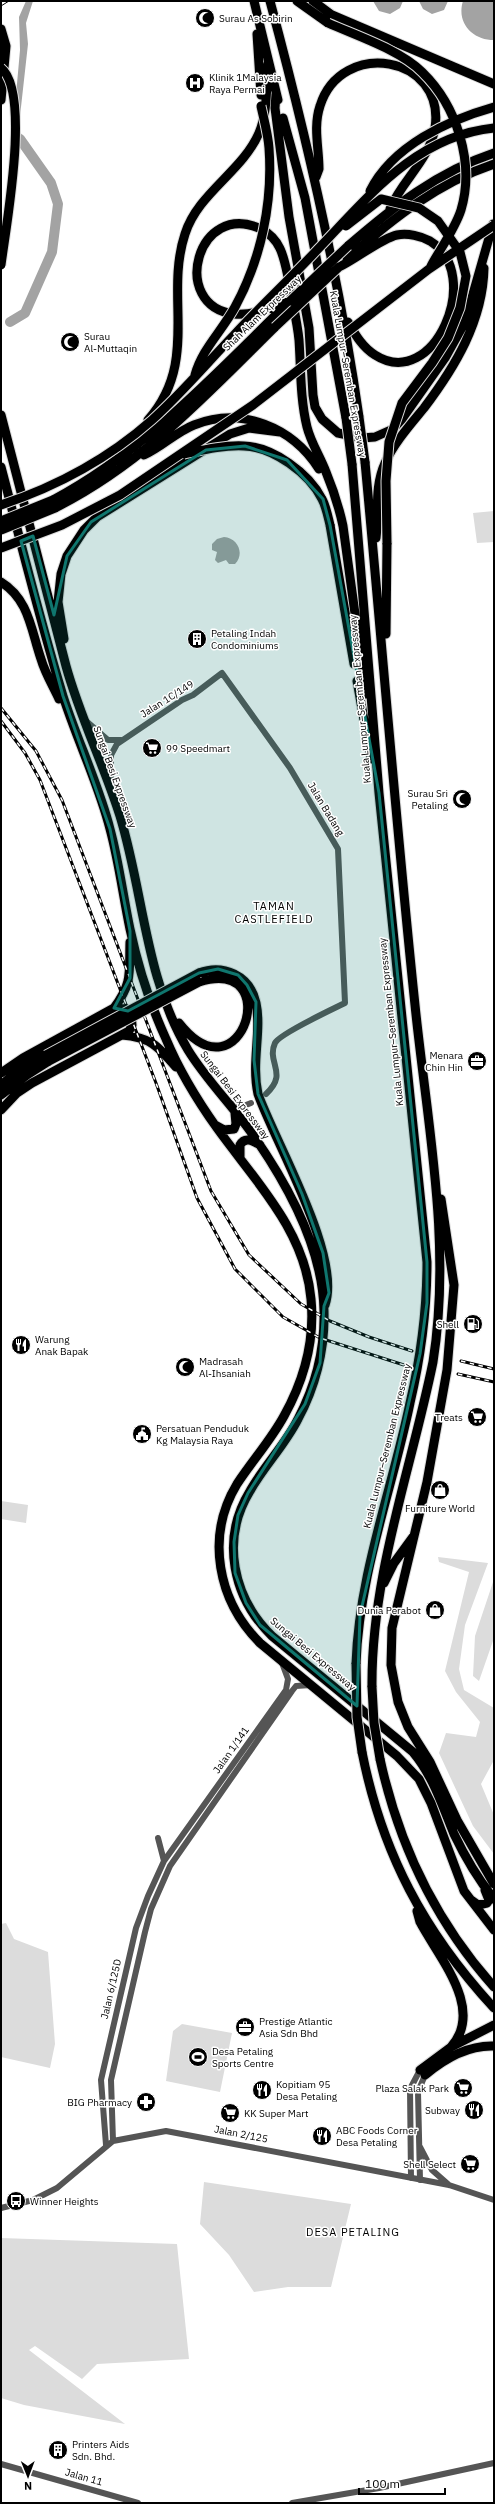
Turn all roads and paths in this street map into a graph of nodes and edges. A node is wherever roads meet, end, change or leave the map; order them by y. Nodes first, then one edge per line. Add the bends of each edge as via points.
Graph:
1 (270, 1) edge
2 (297, 1) edge
3 (313, 1) edge
4 (255, 3) edge
5 (1, 29) edge
6 (268, 64) junction
7 (1, 68) edge
8 (494, 84) edge
9 (276, 94) junction
10 (1, 100) edge
11 (494, 107) edge
12 (494, 128) edge
13 (494, 153) edge
14 (494, 164) edge
15 (316, 179) junction
16 (367, 196) junction
17 (390, 209) junction
18 (494, 221) edge
19 (494, 225) edge
20 (318, 250) junction
21 (484, 251) junction
22 (1, 265) edge
23 (339, 267) junction
24 (429, 269) junction
25 (290, 301) junction
26 (344, 316) junction
27 (195, 376) junction
28 (1, 415) edge
29 (280, 432) junction
30 (127, 454) junction
31 (178, 455) junction
32 (135, 459) junction
33 (1, 467) edge
34 (327, 479) junction
35 (1, 492) edge
36 (54, 504) junction
37 (1, 505) edge
38 (12, 508) junction
39 (1, 521) edge
40 (1, 530) edge
41 (1, 548) edge
42 (373, 551) junction
43 (1, 582) edge
44 (63, 654) junction
45 (222, 673) joint
46 (385, 684) junction
47 (82, 717) junction
48 (374, 729) junction
49 (75, 730) junction
50 (121, 740) junction
51 (112, 793) junction
52 (379, 793) junction
53 (130, 931) junction
54 (199, 977) junction
55 (114, 1008) junction
56 (168, 1009) junction
57 (122, 1035) junction
58 (47, 1058) junction
59 (1, 1073) edge
60 (184, 1077) junction
61 (1, 1085) edge
62 (266, 1094) dead end
63 (1, 1095) edge
64 (227, 1102) junction
65 (1, 1110) edge
66 (234, 1111) junction
67 (244, 1124) junction
68 (215, 1125) junction
69 (260, 1146) junction
70 (432, 1154) junction
71 (240, 1158) junction
72 (324, 1306) junction
73 (415, 1534) junction
74 (379, 1594) junction
75 (281, 1660) junction
76 (312, 1686) junction
77 (158, 1838) dead end
78 (178, 1849) junction
79 (164, 1861) junction
80 (482, 1884) junction
81 (494, 1884) edge
82 (469, 1899) junction
83 (494, 1899) edge
84 (417, 1906) junction
85 (494, 1917) edge
86 (494, 1926) edge
87 (494, 1930) edge
88 (494, 1987) edge
89 (494, 2008) edge
90 (491, 2026) edge
91 (494, 2046) edge
92 (451, 2047) junction
93 (423, 2073) junction
94 (112, 2141) junction
95 (106, 2145) junction
96 (419, 2146) junction
97 (410, 2178) junction
98 (420, 2180) junction
99 (449, 2185) junction
100 (494, 2200) edge
101 (1, 2208) edge
102 (494, 2463) edge
103 (1, 2464) edge
104 (138, 2503) edge
105 (292, 2503) edge

1 - 15 highway, Kuala Lumpur–Seremban Expressway
2 - 24 highway, bridge via 328,23 400,56 422,71 448,105 456,125 466,170 461,210
3 - 8 highway via 332,15
4 - 6 highway, Kuala Lumpur–Seremban Expressway
4 - 27 highway, bridge via 261,106 269,148 265,221 255,262 244,290 223,328 200,358
5 - 10 highway via 6,46
6 - 9 highway, Kuala Lumpur–Seremban Expressway
6 - 30 highway via 264,122 255,143 198,209 185,234 180,254 179,342 176,364 162,400 128,443
7 - 22 highway, bridge via 8,75 13,88 15,111 15,157
9 - 21 highway via 275,108 289,217 309,328 313,395 315,407 329,428 347,436 375,437 393,429 402,419 445,358 464,322
9 - 48 highway, Kuala Lumpur–Seremban Expressway, bridge via 305,198 346,418
11 - 16 highway, bridge via 453,121 405,150 376,178
12 - 16 highway, bridge via 450,138 432,146 403,164
13 - 17 highway, Shah Alam Expressway via 436,178
14 - 23 highway, Shah Alam Expressway via 460,178 420,200
15 - 17 highway via 319,169 317,116 322,99 330,86 345,73 360,65 384,63 404,68 419,79 428,92 434,108 435,126 424,158 398,191
15 - 26 highway, Kuala Lumpur–Seremban Expressway
16 - 20 highway, bridge
17 - 25 highway, Shah Alam Expressway, bridge
18 - 21 highway
19 - 24 highway, bridge
20 - 27 highway, bridge
20 - 46 highway, bridge via 381,199 419,208 438,221 460,252 466,276 460,308 448,338 402,402 389,442 386,482
21 - 42 highway via 482,292 465,344 447,377 392,451 381,474
23 - 26 highway via 387,239 399,235 420,236 437,246 450,262 453,275 453,296 448,317 431,347 414,359 400,361 380,358 369,350
23 - 32 highway, Shah Alam Expressway, bridge via 175,425
24 - 31 highway, bridge via 253,404
25 - 30 highway, Shah Alam Expressway via 170,417
25 - 34 highway via 251,313 234,314 219,308 207,298 198,280 197,259 202,246 221,229 243,225 267,233 281,249 298,338 302,404 311,440
26 - 42 highway, Kuala Lumpur–Seremban Expressway, bridge via 359,417
27 - 37 highway, bridge via 151,421 97,460 63,479
28 - 44 highway, Sungai Besi Expressway
29 - 32 highway via 262,422 243,418 210,420 190,427 156,450
29 - 34 highway via 302,449
29 - 44 highway via 250,428 230,434 91,522 72,547 61,574 58,602 63,626
30 - 36 highway, Shah Alam Expressway
31 - 41 highway, bridge via 120,495 88,512
31 - 52 highway, bridge via 220,447 245,446 266,451 287,460 314,486 323,499 330,525 374,780
32 - 36 highway, Shah Alam Expressway via 94,487
33 - 38 highway
34 - 48 highway via 337,502 343,526 362,676
35 - 38 highway
36 - 39 highway, bridge
36 - 40 highway, bridge
38 - 49 highway via 46,636
42 - 46 highway, Kuala Lumpur–Seremban Expressway
43 - 49 highway via 13,589 24,605 41,661
44 - 47 highway, Sungai Besi Expressway
45 - 50 street, Jalan 1C/149 via 193,695
45 - 62 street, Jalan Badang via 290,768 338,849 345,1003 279,1038 274,1049 277,1079 274,1087
46 - 70 highway, Kuala Lumpur–Seremban Expressway via 414,998
47 - 50 street via 108,740
47 - 51 highway, Sungai Besi Expressway
48 - 52 highway, Kuala Lumpur–Seremban Expressway
49 - 53 highway via 110,828
50 - 51 street, Jalan 1C/149 via 111,755
51 - 56 highway, Sungai Besi Expressway via 132,862 154,971
52 - 84 highway, Kuala Lumpur–Seremban Expressway, bridge via 424,1217 427,1303 410,1404 371,1559 360,1615 356,1664 357,1717 370,1789 382,1828
53 - 55 highway via 130,978 126,991
53 - 60 highway via 148,994
54 - 56 highway via 223,978 235,983 243,992 248,1013 242,1031 235,1040 217,1046 199,1043 188,1035
54 - 58 highway, bridge
54 - 72 highway via 218,969 232,972 247,985 256,1002 254,1060 258,1094 302,1194 323,1253 329,1293
55 - 57 highway via 126,1009 133,1019 128,1031
55 - 59 highway via 28,1055
56 - 64 highway, Sungai Besi Expressway via 188,1049
57 - 60 highway via 151,1041
57 - 65 highway via 32,1083 17,1093
58 - 61 highway via 22,1068
58 - 63 highway
60 - 68 highway
64 - 66 highway, Sungai Besi Expressway
64 - 67 street via 237,1106 249,1105
66 - 67 highway, Sungai Besi Expressway
66 - 68 highway via 234,1129 224,1130
67 - 69 highway, Sungai Besi Expressway
68 - 71 highway
69 - 71 highway via 249,1140 244,1141 240,1145
69 - 72 highway, Sungai Besi Expressway via 297,1211 310,1241 319,1270
70 - 73 highway via 451,1254 454,1299 442,1402
70 - 74 highway, Kuala Lumpur–Seremban Expressway via 441,1274 438,1333 425,1403
71 - 75 highway via 288,1226 304,1266 311,1298 310,1341 302,1378 273,1435 237,1485 223,1518 219,1543 221,1576 234,1609 251,1634
72 - 80 highway, Sungai Besi Expressway via 322,1350 316,1377 305,1404 296,1423 248,1493 238,1515 234,1542 235,1573 246,1603 260,1625 413,1752 425,1767 455,1836
73 - 74 highway via 394,1563
73 - 81 highway via 391,1639 391,1665 395,1689 408,1727 430,1762 457,1820
74 - 88 highway, Kuala Lumpur–Seremban Expressway, bridge via 372,1648 374,1723 380,1759 397,1825 426,1892 454,1937
75 - 76 highway
75 - 78 street, Jalan 1/141 via 288,1679 286,1690
76 - 78 street, Jalan 1/141 via 296,1686
76 - 82 highway via 397,1756 419,1779
77 - 79 street
78 - 79 street, Jalan 6/125D
78 - 94 street, Jalan 6/125D via 151,1910 111,2080
79 - 95 street, Jalan 6/125D via 136,1928 100,2080
80 - 82 highway via 488,1894 487,1904 478,1904
80 - 83 highway, Sungai Besi Expressway
82 - 87 highway
84 - 89 highway, Kuala Lumpur–Seremban Expressway via 455,1963
84 - 92 highway via 420,1922 463,2004 462,2028
85 - 86 highway
90 - 92 highway
91 - 93 highway via 479,2046 462,2052
92 - 93 highway
93 - 96 street via 418,2092
93 - 97 street via 410,2089
94 - 95 street, Jalan 2/125
94 - 97 street, Jalan 2/125 via 166,2131
95 - 101 street, Jalan 2/125 via 57,2188 33,2200
96 - 98 street
96 - 99 street via 432,2170
97 - 98 street, Jalan 2/125
98 - 99 street, Jalan 2/125
99 - 100 street, Jalan 2/125
102 - 105 street via 379,2488
103 - 104 street, Jalan 11

